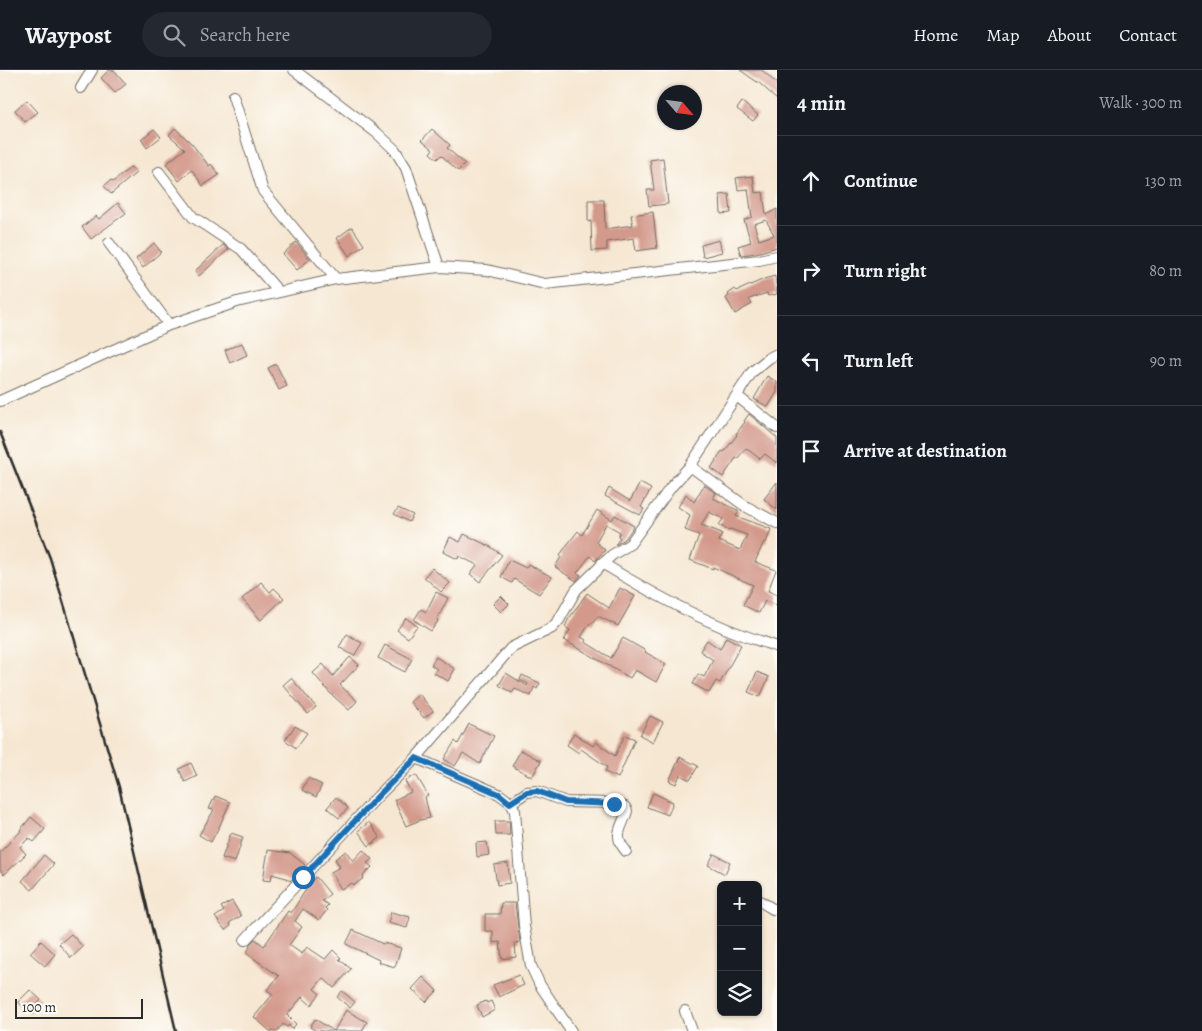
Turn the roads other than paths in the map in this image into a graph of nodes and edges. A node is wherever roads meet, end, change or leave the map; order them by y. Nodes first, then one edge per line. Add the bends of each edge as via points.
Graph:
1 (92, 70) edge
2 (294, 70) edge
3 (81, 88) dead end
4 (233, 96) dead end
5 (159, 172) dead end
6 (109, 243) dead end
7 (777, 256) edge
8 (439, 268) junction
9 (336, 279) junction
10 (279, 292) junction
11 (170, 325) junction
12 (777, 354) edge
13 (737, 396) junction
14 (2, 400) edge
15 (777, 428) edge
16 (690, 466) junction
17 (777, 523) edge
18 (602, 563) junction
19 (777, 647) edge
20 (416, 758) junction
21 (510, 803) junction
22 (626, 851) dead end
23 (762, 902) edge
24 (777, 909) edge
25 (245, 940) dead end
26 (685, 1010) dead end
27 (571, 1031) edge
28 (692, 1031) edge

1 - 3 street
2 - 8 street via 395,150 406,168
4 - 9 street via 263,191
5 - 10 street via 193,217 241,249
6 - 11 street
7 - 8 street via 545,284 487,270
8 - 9 street
9 - 10 street
10 - 11 street via 236,302
11 - 14 street
12 - 13 street via 752,372
13 - 15 street
13 - 16 street
16 - 17 street via 745,506
16 - 18 street via 665,494 630,544
18 - 19 street via 692,613
18 - 20 street via 576,590 552,628 511,648
20 - 21 street via 499,794
20 - 25 street
21 - 22 street via 527,792 537,791 566,802 625,807 627,811 618,835
21 - 27 street via 515,811 524,926 531,966
23 - 24 street
26 - 28 street

